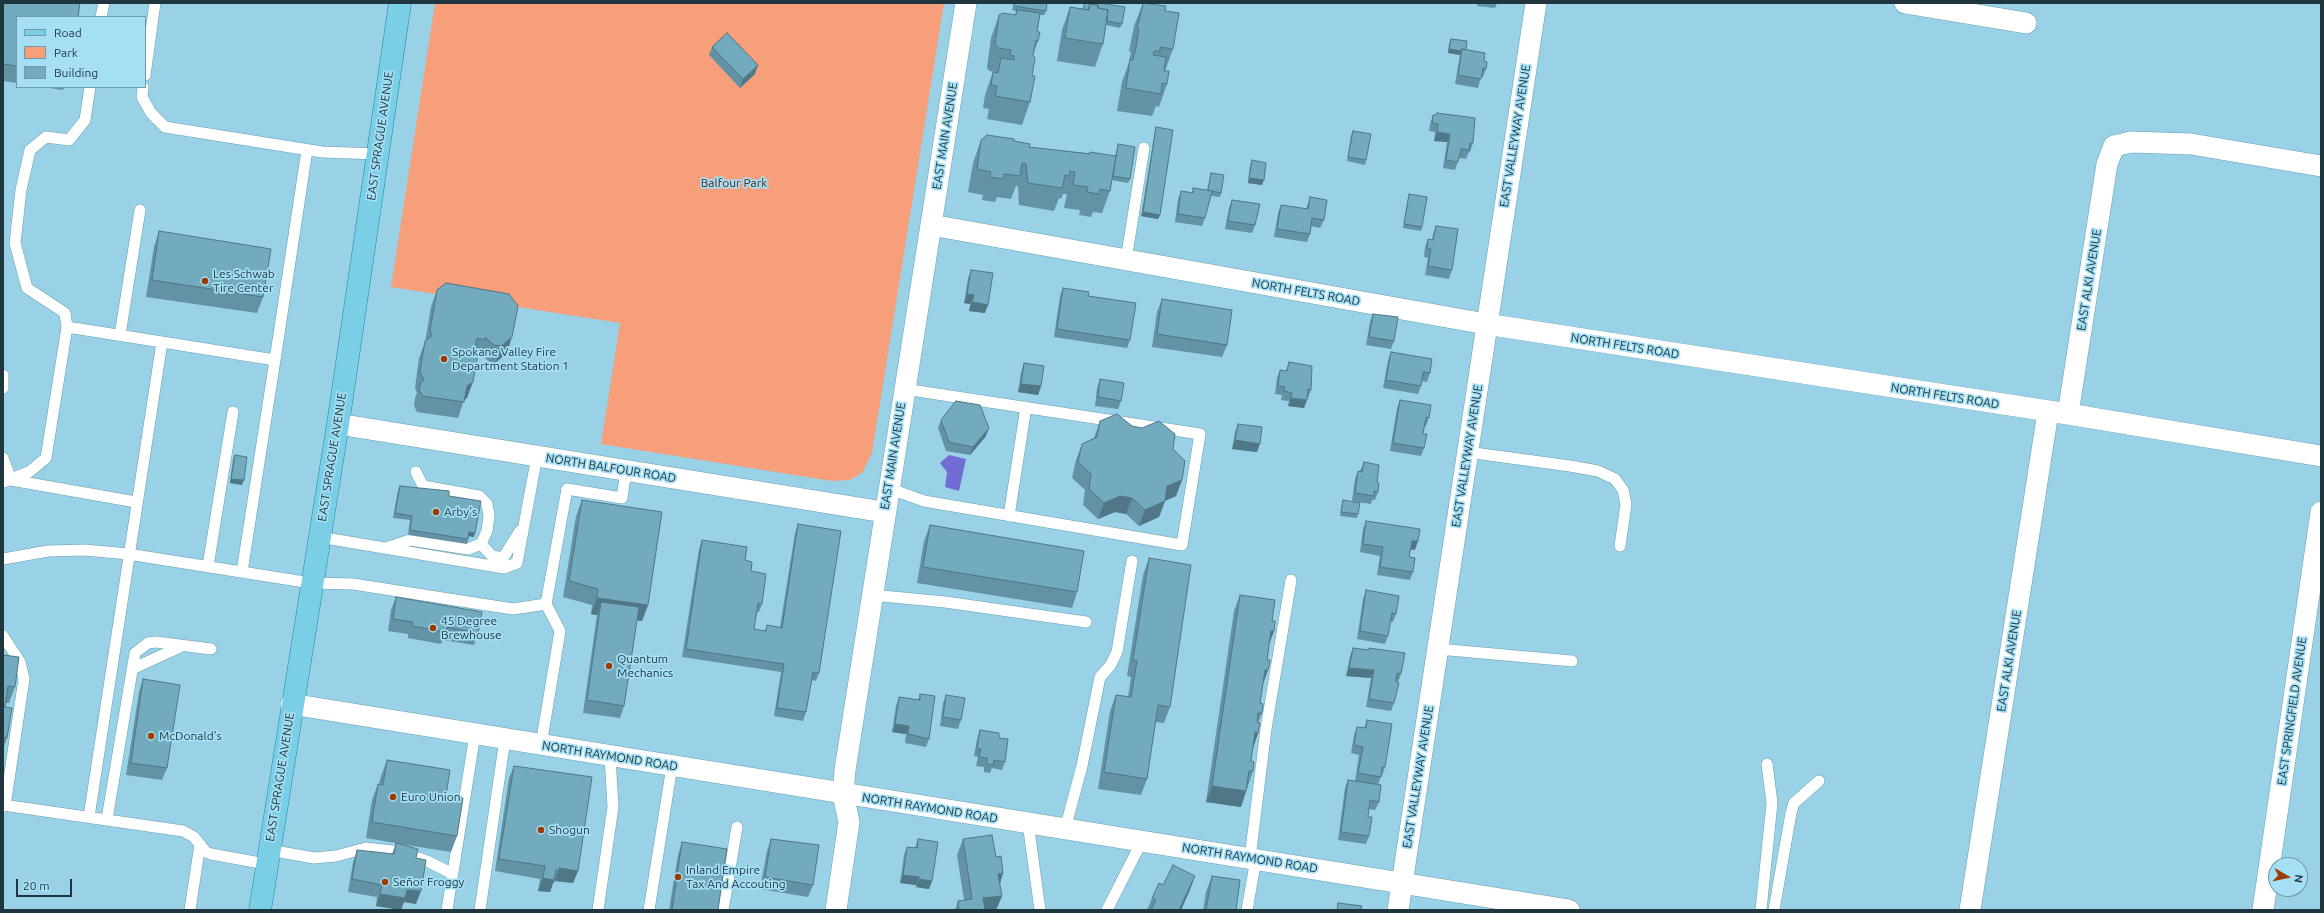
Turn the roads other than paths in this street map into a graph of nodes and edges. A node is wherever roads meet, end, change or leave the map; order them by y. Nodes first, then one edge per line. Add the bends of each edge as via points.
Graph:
1 (104, 3) edge
2 (155, 3) edge
3 (400, 3) edge
4 (966, 3) edge
5 (1536, 3) edge
6 (1905, 3) edge
7 (101, 16) edge
8 (2026, 23) dead end
9 (146, 67) edge
10 (90, 88) edge
11 (143, 88) edge
12 (1144, 148) dead end
13 (307, 150) junction
14 (378, 154) junction
15 (2321, 166) edge
16 (140, 210) dead end
17 (931, 225) junction
18 (1126, 260) junction
19 (1486, 324) junction
20 (67, 327) junction
21 (120, 335) junction
22 (162, 342) junction
23 (275, 360) junction
24 (3, 375) edge
25 (3, 388) edge
26 (904, 389) junction
27 (1026, 407) junction
28 (233, 412) dead end
29 (2048, 412) junction
30 (2068, 414) junction
31 (338, 424) junction
32 (1467, 452) junction
33 (537, 456) junction
34 (2321, 456) edge
35 (3, 458) edge
36 (626, 471) junction
37 (416, 472) dead end
38 (7, 481) edge
39 (888, 488) junction
40 (136, 502) junction
41 (884, 512) junction
42 (2321, 512) edge
43 (1009, 516) junction
44 (524, 523) junction
45 (319, 537) junction
46 (481, 544) junction
47 (1620, 546) dead end
48 (386, 548) junction
49 (128, 554) junction
50 (3, 559) edge
51 (1132, 561) dead end
52 (208, 566) junction
53 (242, 572) junction
54 (1291, 580) dead end
55 (311, 582) junction
56 (872, 595) junction
57 (546, 604) junction
58 (1086, 622) dead end
59 (3, 636) edge
60 (183, 645) junction
61 (212, 649) dead end
62 (1438, 649) junction
63 (1572, 661) dead end
64 (132, 669) junction
65 (291, 704) junction
66 (475, 734) junction
67 (506, 739) junction
68 (541, 745) junction
69 (610, 756) junction
70 (1767, 764) dead end
71 (672, 766) junction
72 (1819, 781) dead end
73 (843, 794) junction
74 (4, 806) edge
75 (89, 817) junction
76 (107, 819) junction
77 (1028, 823) junction
78 (737, 827) dead end
79 (1065, 829) junction
80 (1142, 841) junction
81 (200, 844) junction
82 (268, 857) junction
83 (1253, 858) junction
84 (452, 874) junction
85 (1403, 882) junction
86 (190, 910) edge
87 (260, 910) edge
88 (447, 910) edge
89 (480, 910) edge
90 (598, 910) edge
91 (649, 910) edge
92 (723, 910) edge
93 (836, 910) edge
94 (1040, 910) edge
95 (1107, 910) edge
96 (1247, 910) edge
97 (1398, 910) edge
98 (1569, 910) edge
99 (1761, 910) edge
100 (1774, 910) edge
101 (1970, 910) edge
102 (2263, 910) edge

1 - 7 lane
2 - 9 lane
3 - 14 main road, EAST SPRAGUE AVENUE
4 - 17 street, EAST MAIN AVENUE
5 - 19 street, EAST VALLEYWAY AVENUE
6 - 8 street
10 - 20 lane via 85,120 69,140 46,137 30,150 21,190 15,243 28,288 65,313
11 - 13 lane via 142,97 151,113 165,127
12 - 18 lane
13 - 14 lane
13 - 23 lane
14 - 31 main road, EAST SPRAGUE AVENUE
15 - 30 street, EAST ALKI AVENUE via 2191,144 2131,142 2114,146 2107,164
16 - 21 lane
17 - 18 street, NORTH FELTS ROAD
17 - 26 street, EAST MAIN AVENUE
18 - 19 street, NORTH FELTS ROAD
19 - 29 street, NORTH FELTS ROAD
19 - 32 street, EAST VALLEYWAY AVENUE
20 - 21 lane
20 - 38 lane via 46,458 29,472
21 - 22 lane
22 - 23 lane
22 - 40 lane
23 - 53 lane
24 - 25 lane
26 - 27 lane
26 - 39 street, EAST MAIN AVENUE
27 - 43 lane
27 - 43 lane via 1200,434 1182,545
28 - 52 lane
29 - 30 street, NORTH FELTS ROAD
29 - 101 street, EAST ALKI AVENUE
30 - 34 street, NORTH FELTS ROAD
31 - 33 street, NORTH BALFOUR ROAD
31 - 45 main road, EAST SPRAGUE AVENUE
32 - 47 lane via 1598,471 1615,479 1623,490 1626,504
32 - 62 street, EAST VALLEYWAY AVENUE
33 - 36 street, NORTH BALFOUR ROAD
33 - 44 lane
35 - 38 lane
36 - 41 street, NORTH BALFOUR ROAD
36 - 57 lane via 622,498 567,489
37 - 46 lane via 423,486 479,496 487,504 488,520
38 - 40 lane
39 - 41 street, EAST MAIN AVENUE
39 - 43 lane via 924,501
40 - 49 lane
41 - 56 street, EAST MAIN AVENUE
42 - 102 street, EAST SPRINGFIELD AVENUE
44 - 46 lane via 504,558 492,556
44 - 48 lane via 517,563 504,568
45 - 48 lane
45 - 55 main road, EAST SPRAGUE AVENUE
46 - 48 lane via 468,549 410,540
49 - 50 lane via 85,550 48,551
49 - 52 lane
49 - 75 lane
51 - 79 lane via 1117,652 1110,666 1100,677 1082,766
52 - 53 lane
53 - 55 lane
54 - 83 lane via 1266,729
55 - 57 lane via 353,584 512,609
55 - 65 main road, EAST SPRAGUE AVENUE
56 - 58 lane via 945,602
56 - 73 street, EAST MAIN AVENUE
57 - 68 lane via 560,631
59 - 74 lane via 24,673
60 - 61 lane
60 - 64 lane
60 - 64 lane via 148,643 136,653
62 - 63 lane
62 - 85 street, EAST VALLEYWAY AVENUE
64 - 76 lane
65 - 66 street, NORTH RAYMOND ROAD
65 - 82 main road, EAST SPRAGUE AVENUE
66 - 67 street, NORTH RAYMOND ROAD
66 - 84 lane
67 - 68 street, NORTH RAYMOND ROAD
67 - 89 lane
68 - 69 street, NORTH RAYMOND ROAD
69 - 71 street, NORTH RAYMOND ROAD
69 - 90 lane via 614,807
70 - 99 lane via 1772,803
71 - 73 street, NORTH RAYMOND ROAD
71 - 91 lane
72 - 100 lane via 1794,803
73 - 77 street, NORTH RAYMOND ROAD
73 - 93 street, EAST MAIN AVENUE via 849,822
74 - 75 lane
75 - 76 lane
76 - 81 lane via 183,831
77 - 79 street, NORTH RAYMOND ROAD
77 - 94 lane
78 - 92 lane
79 - 80 street, NORTH RAYMOND ROAD
80 - 83 street, NORTH RAYMOND ROAD
80 - 95 lane
81 - 82 lane via 206,852 218,857
81 - 86 lane
82 - 84 lane via 336,856 366,848 427,861
82 - 87 main road, EAST SPRAGUE AVENUE
83 - 85 street, NORTH RAYMOND ROAD
83 - 96 lane
84 - 88 lane
85 - 97 street, EAST VALLEYWAY AVENUE
85 - 98 street, NORTH RAYMOND ROAD

